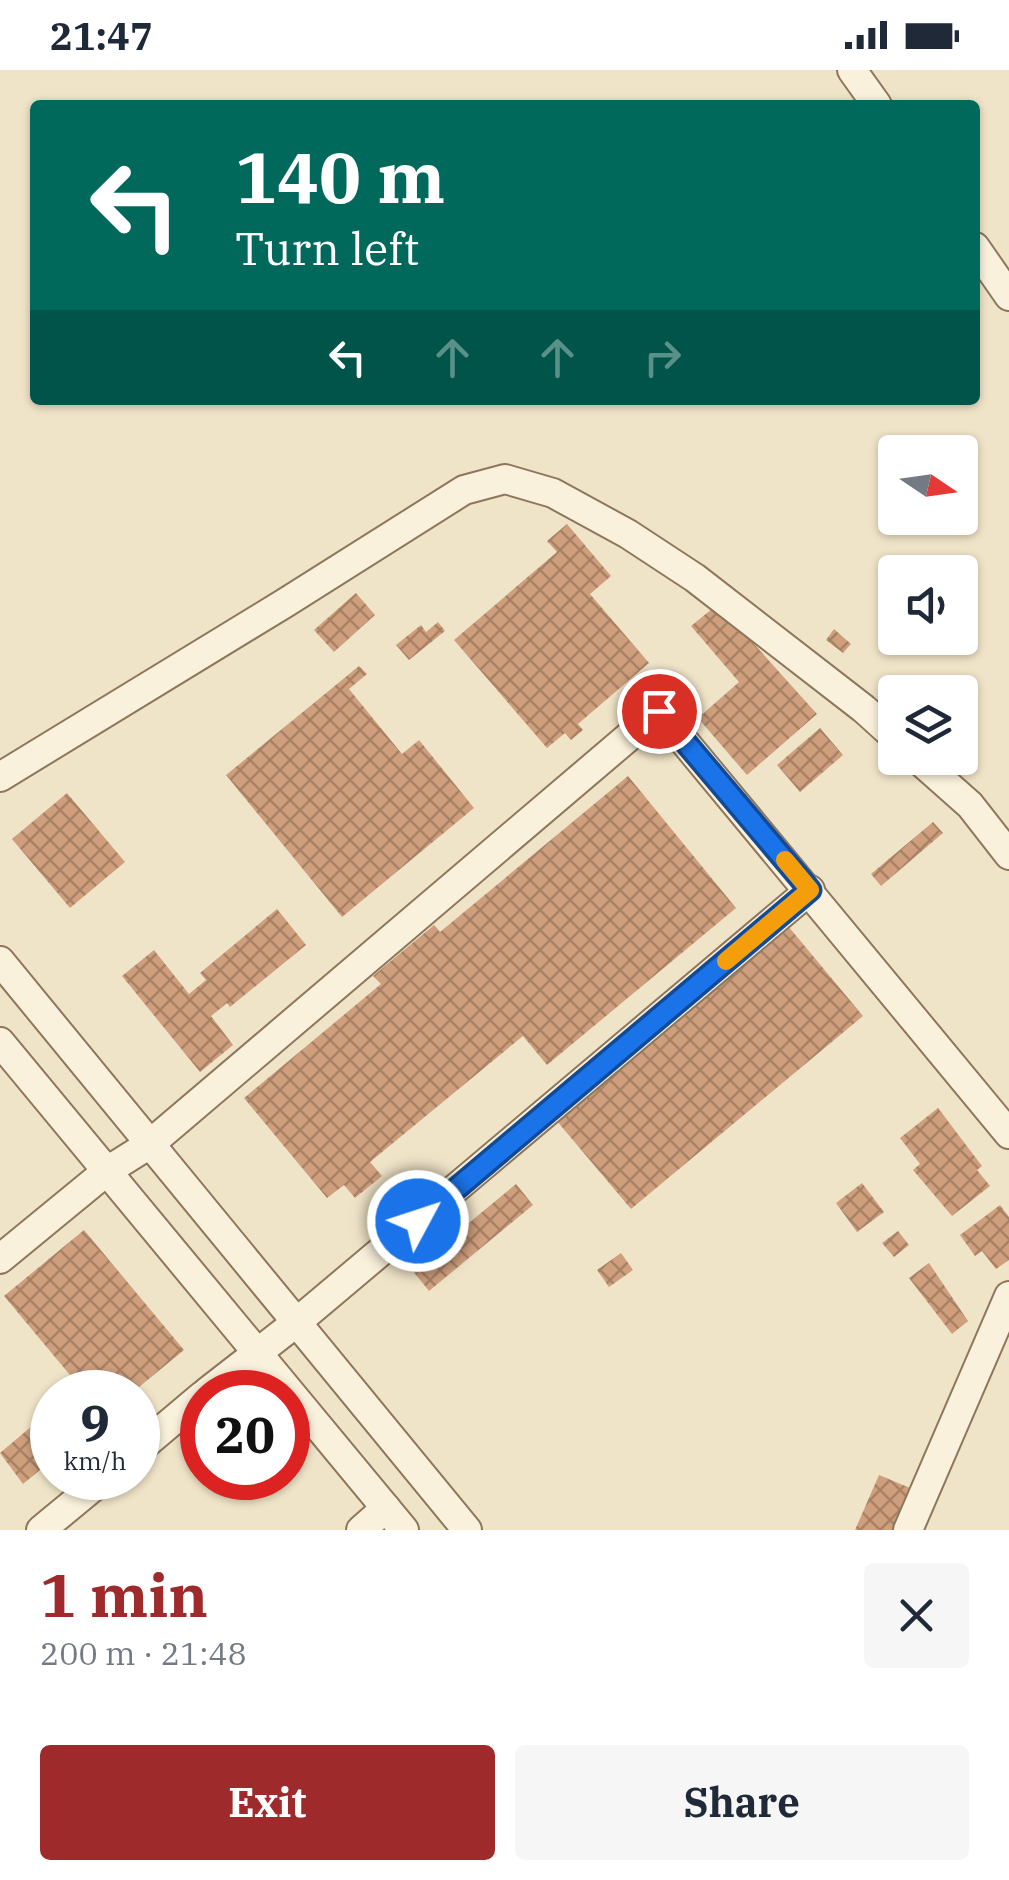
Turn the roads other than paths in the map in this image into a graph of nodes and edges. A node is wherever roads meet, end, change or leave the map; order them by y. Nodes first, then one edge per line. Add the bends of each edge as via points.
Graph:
1 (852, 70) edge
2 (873, 100) edge
3 (980, 254) edge
4 (1009, 296) edge
5 (878, 722) edge
6 (936, 775) edge
7 (0, 777) edge
8 (1009, 855) edge
9 (810, 890) junction
10 (0, 961) edge
11 (0, 1042) edge
12 (1009, 1134) edge
13 (150, 1144) junction
14 (107, 1170) junction
15 (0, 1258) edge
16 (1009, 1296) edge
17 (297, 1322) junction
18 (257, 1350) junction
19 (233, 1370) edge
20 (180, 1415) edge
21 (160, 1432) edge
22 (77, 1500) edge
23 (395, 1519) edge
24 (41, 1530) edge
25 (361, 1530) edge
26 (466, 1530) edge
27 (908, 1530) edge

1 - 2 lane
3 - 4 lane
5 - 7 lane via 695,578 628,534 553,493 506,478 464,490
6 - 8 lane
9 - 12 lane
9 - 13 lane via 659,711
9 - 17 lane
10 - 13 lane
11 - 14 lane
13 - 14 lane
13 - 17 lane
14 - 15 lane
14 - 18 lane
16 - 27 lane
17 - 18 lane
17 - 26 lane
18 - 19 lane
18 - 23 lane
20 - 21 lane
22 - 24 lane
23 - 25 lane

